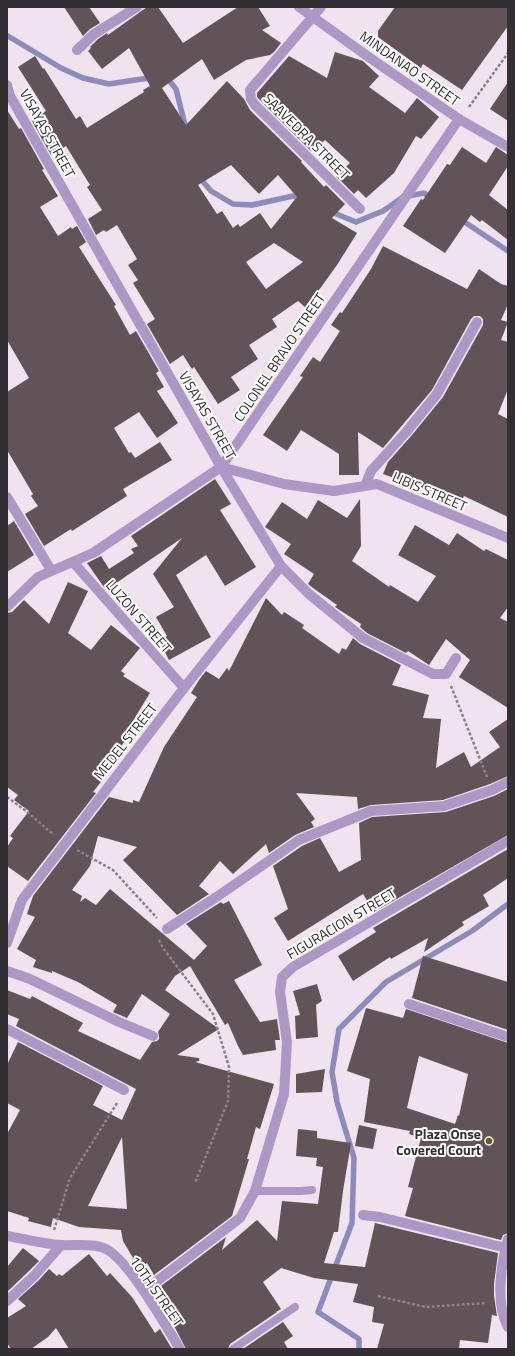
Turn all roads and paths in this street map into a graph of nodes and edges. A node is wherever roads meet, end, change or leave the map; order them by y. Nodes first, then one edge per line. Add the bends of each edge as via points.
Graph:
1 (137, 7) edge
2 (299, 7) edge
3 (321, 7) edge
4 (313, 18) junction
5 (77, 50) dead end
6 (508, 53) edge
7 (7, 84) edge
8 (8, 97) edge
9 (460, 119) junction
10 (508, 147) edge
11 (360, 209) dead end
12 (477, 322) dead end
13 (222, 467) junction
14 (365, 486) junction
15 (7, 497) edge
16 (508, 538) edge
17 (73, 562) junction
18 (281, 566) junction
19 (50, 570) junction
20 (7, 607) edge
21 (456, 658) dead end
22 (446, 674) junction
23 (184, 688) junction
24 (508, 782) edge
25 (492, 790) junction
26 (7, 797) edge
27 (508, 842) edge
28 (64, 843) junction
29 (167, 929) junction
30 (7, 943) edge
31 (7, 971) edge
32 (409, 1004) dead end
33 (7, 1029) edge
34 (153, 1036) dead end
35 (508, 1037) edge
36 (124, 1090) joint
37 (195, 1183) dead end
38 (312, 1190) dead end
39 (255, 1191) junction
40 (363, 1215) dead end
41 (7, 1236) edge
42 (50, 1243) junction
43 (507, 1244) edge
44 (62, 1245) junction
45 (144, 1291) junction
46 (378, 1296) dead end
47 (7, 1301) edge
48 (501, 1303) junction
49 (295, 1307) dead end
50 (508, 1327) edge
51 (180, 1349) edge
52 (233, 1349) edge

1 - 5 street via 94,34
2 - 4 street, MINDANAO STREET
3 - 4 street, SAAVEDRA STREET
4 - 9 street, MINDANAO STREET
4 - 11 street, SAAVEDRA STREET via 250,90 251,99
6 - 9 path
7 - 8 street, VISAYAS STREET
8 - 13 street, VISAYAS STREET
9 - 10 street, MINDANAO STREET
9 - 13 street, COLONEL BRAVO STREET
12 - 14 street via 438,394 371,472
13 - 14 street, LIBIS STREET via 284,484 334,491
13 - 17 street, COLONEL BRAVO STREET via 92,553
13 - 18 street, VISAYAS STREET
14 - 16 street, LIBIS STREET via 377,484
15 - 19 street
17 - 19 street, COLONEL BRAVO STREET
17 - 23 street, LUZON STREET
18 - 22 street, VISAYAS STREET via 309,594 363,638 433,674
18 - 23 street, MEDEL STREET
19 - 20 street, COLONEL BRAVO STREET via 38,577
21 - 22 street
22 - 25 path
23 - 28 street, MEDEL STREET
24 - 25 street
25 - 29 street via 444,806 371,811 299,840
26 - 28 path
27 - 39 street, FIGURACION STREET via 293,967 282,977 280,992 286,1042 284,1094
28 - 29 path via 113,870
28 - 30 street, MEDEL STREET via 22,900
29 - 37 path via 160,936 159,942 213,1014 229,1067 228,1101
31 - 34 street via 30,979
32 - 35 street
33 - 36 street
36 - 42 path via 70,1178
38 - 39 lane
39 - 45 street, FIGURACION STREET via 240,1218
40 - 43 street
41 - 42 street, 10TH STREET
42 - 44 street, 10TH STREET
43 - 48 street via 501,1273
44 - 45 street, 10TH STREET via 103,1247 114,1255
44 - 47 street
45 - 51 street, 10TH STREET
46 - 48 path via 426,1307
48 - 50 street via 502,1315
49 - 52 lane

